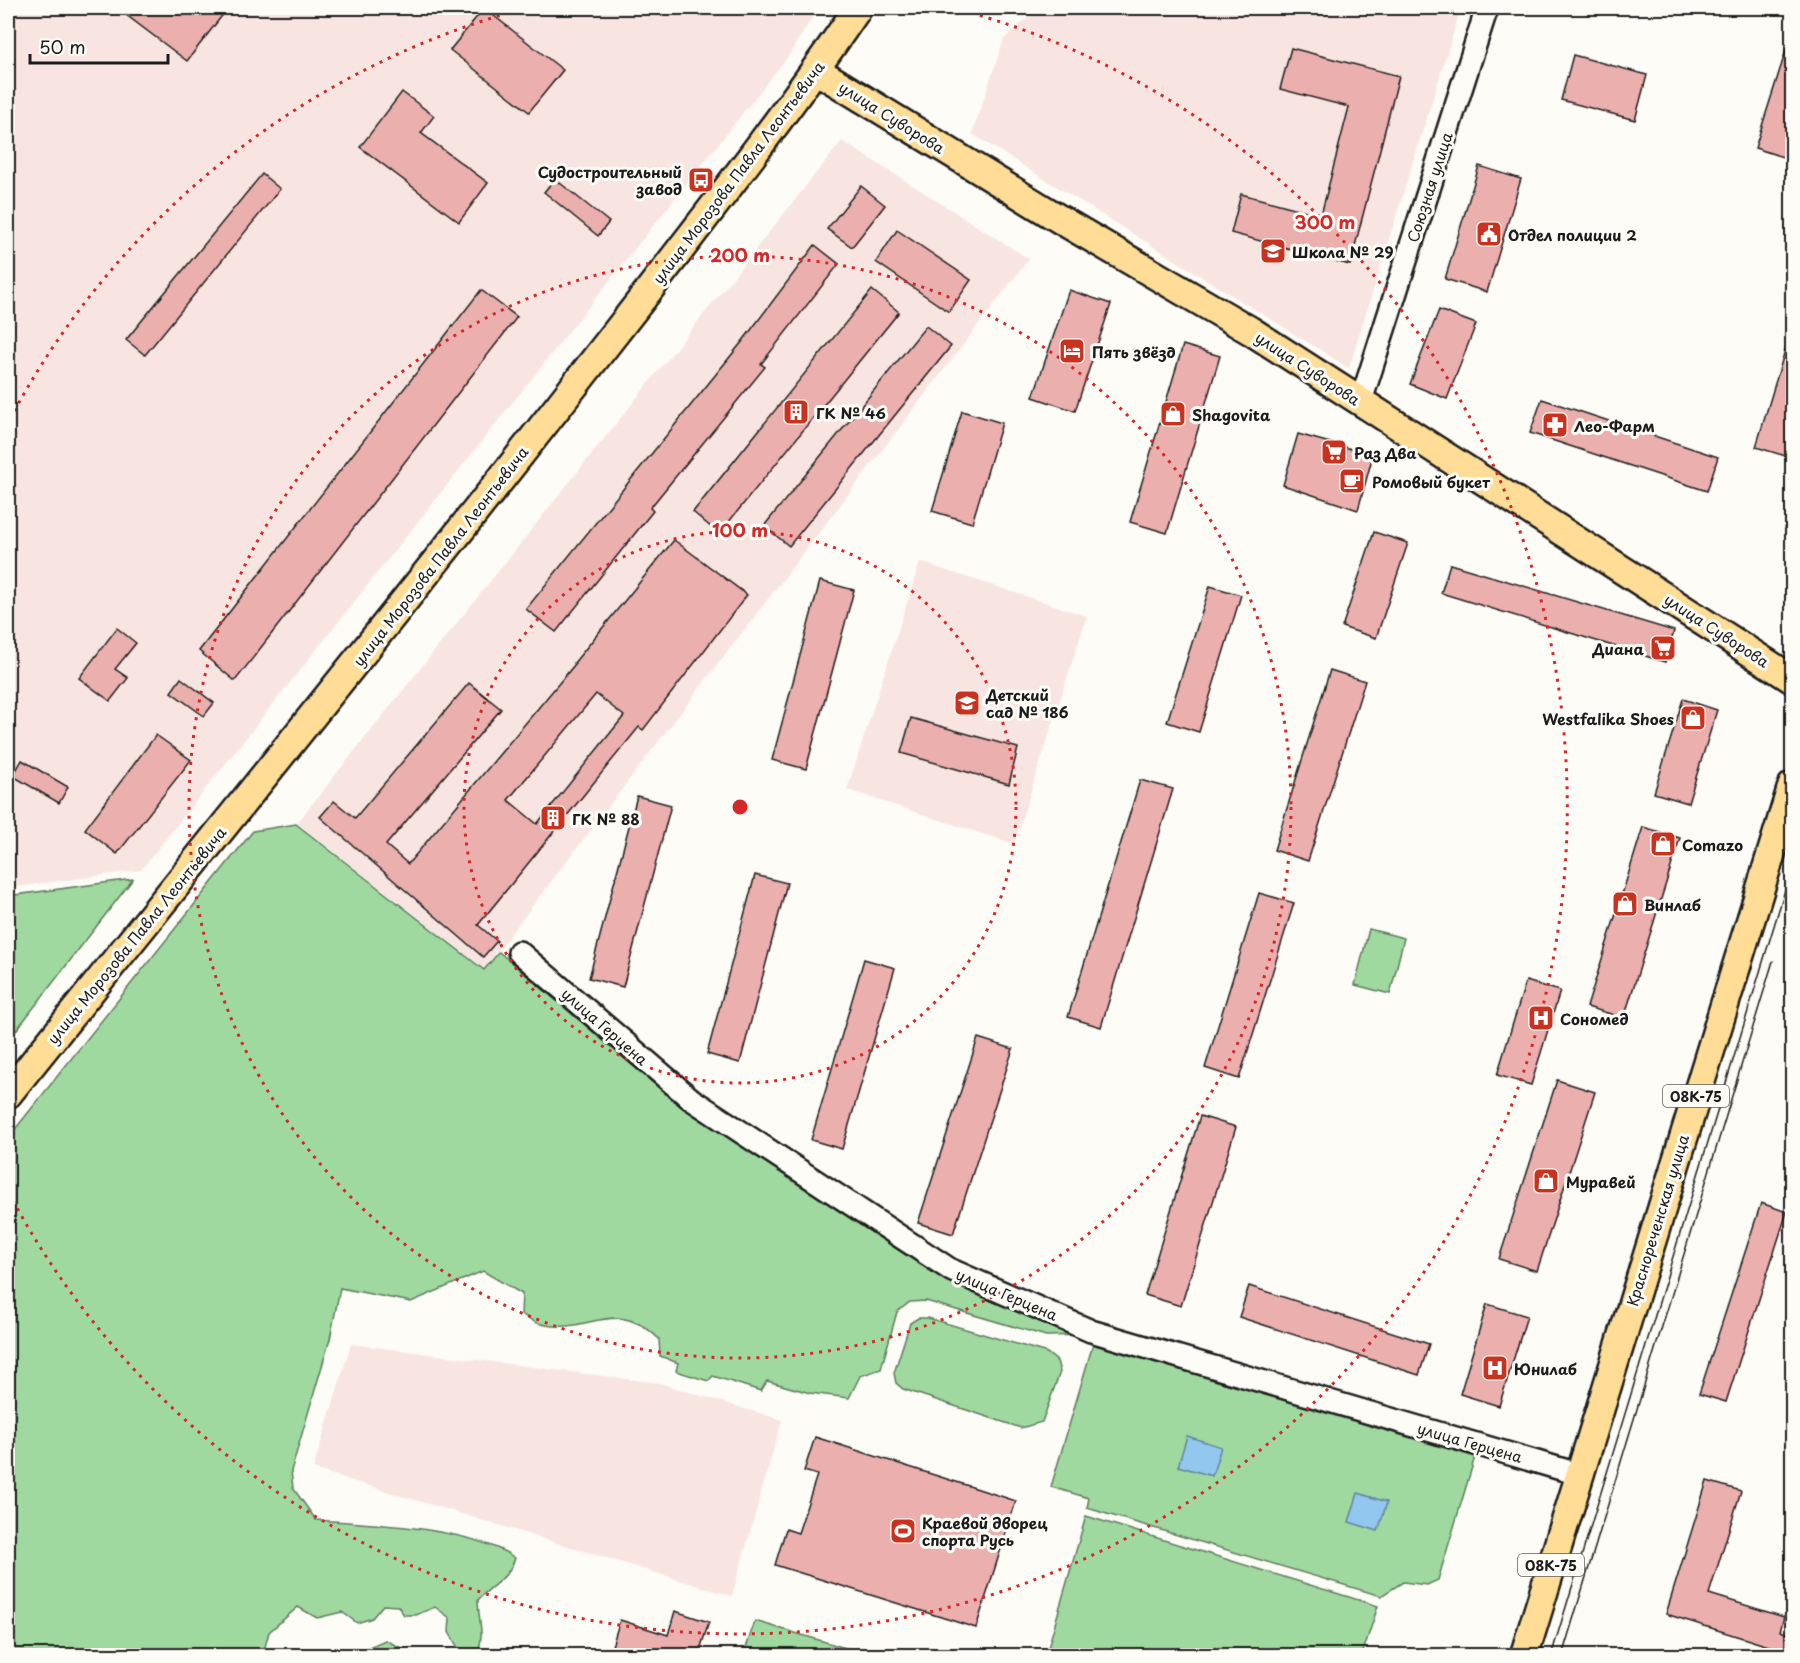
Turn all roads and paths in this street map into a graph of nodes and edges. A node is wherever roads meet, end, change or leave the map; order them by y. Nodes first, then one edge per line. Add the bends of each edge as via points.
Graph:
1 (858, 8) edge
2 (1487, 8) edge
3 (816, 70) junction
4 (1361, 401) junction
5 (1792, 679) edge
6 (1792, 786) edge
7 (519, 952) dead end
8 (8, 1094) edge
9 (1578, 1474) junction
10 (1524, 1656) edge

1 - 3 main road, улица Морозова Павла Леонтьевича
2 - 4 street, Союзная улица
3 - 4 main road, улица Суворова
3 - 8 main road, улица Морозова Павла Леонтьевича via 404,605
4 - 5 main road, улица Суворова
6 - 9 main road, Краснореченская улица / 08К-75
7 - 9 street, улица Герцена via 692,1099 951,1270 1091,1331
9 - 10 main road, Краснореченская улица / 08К-75

